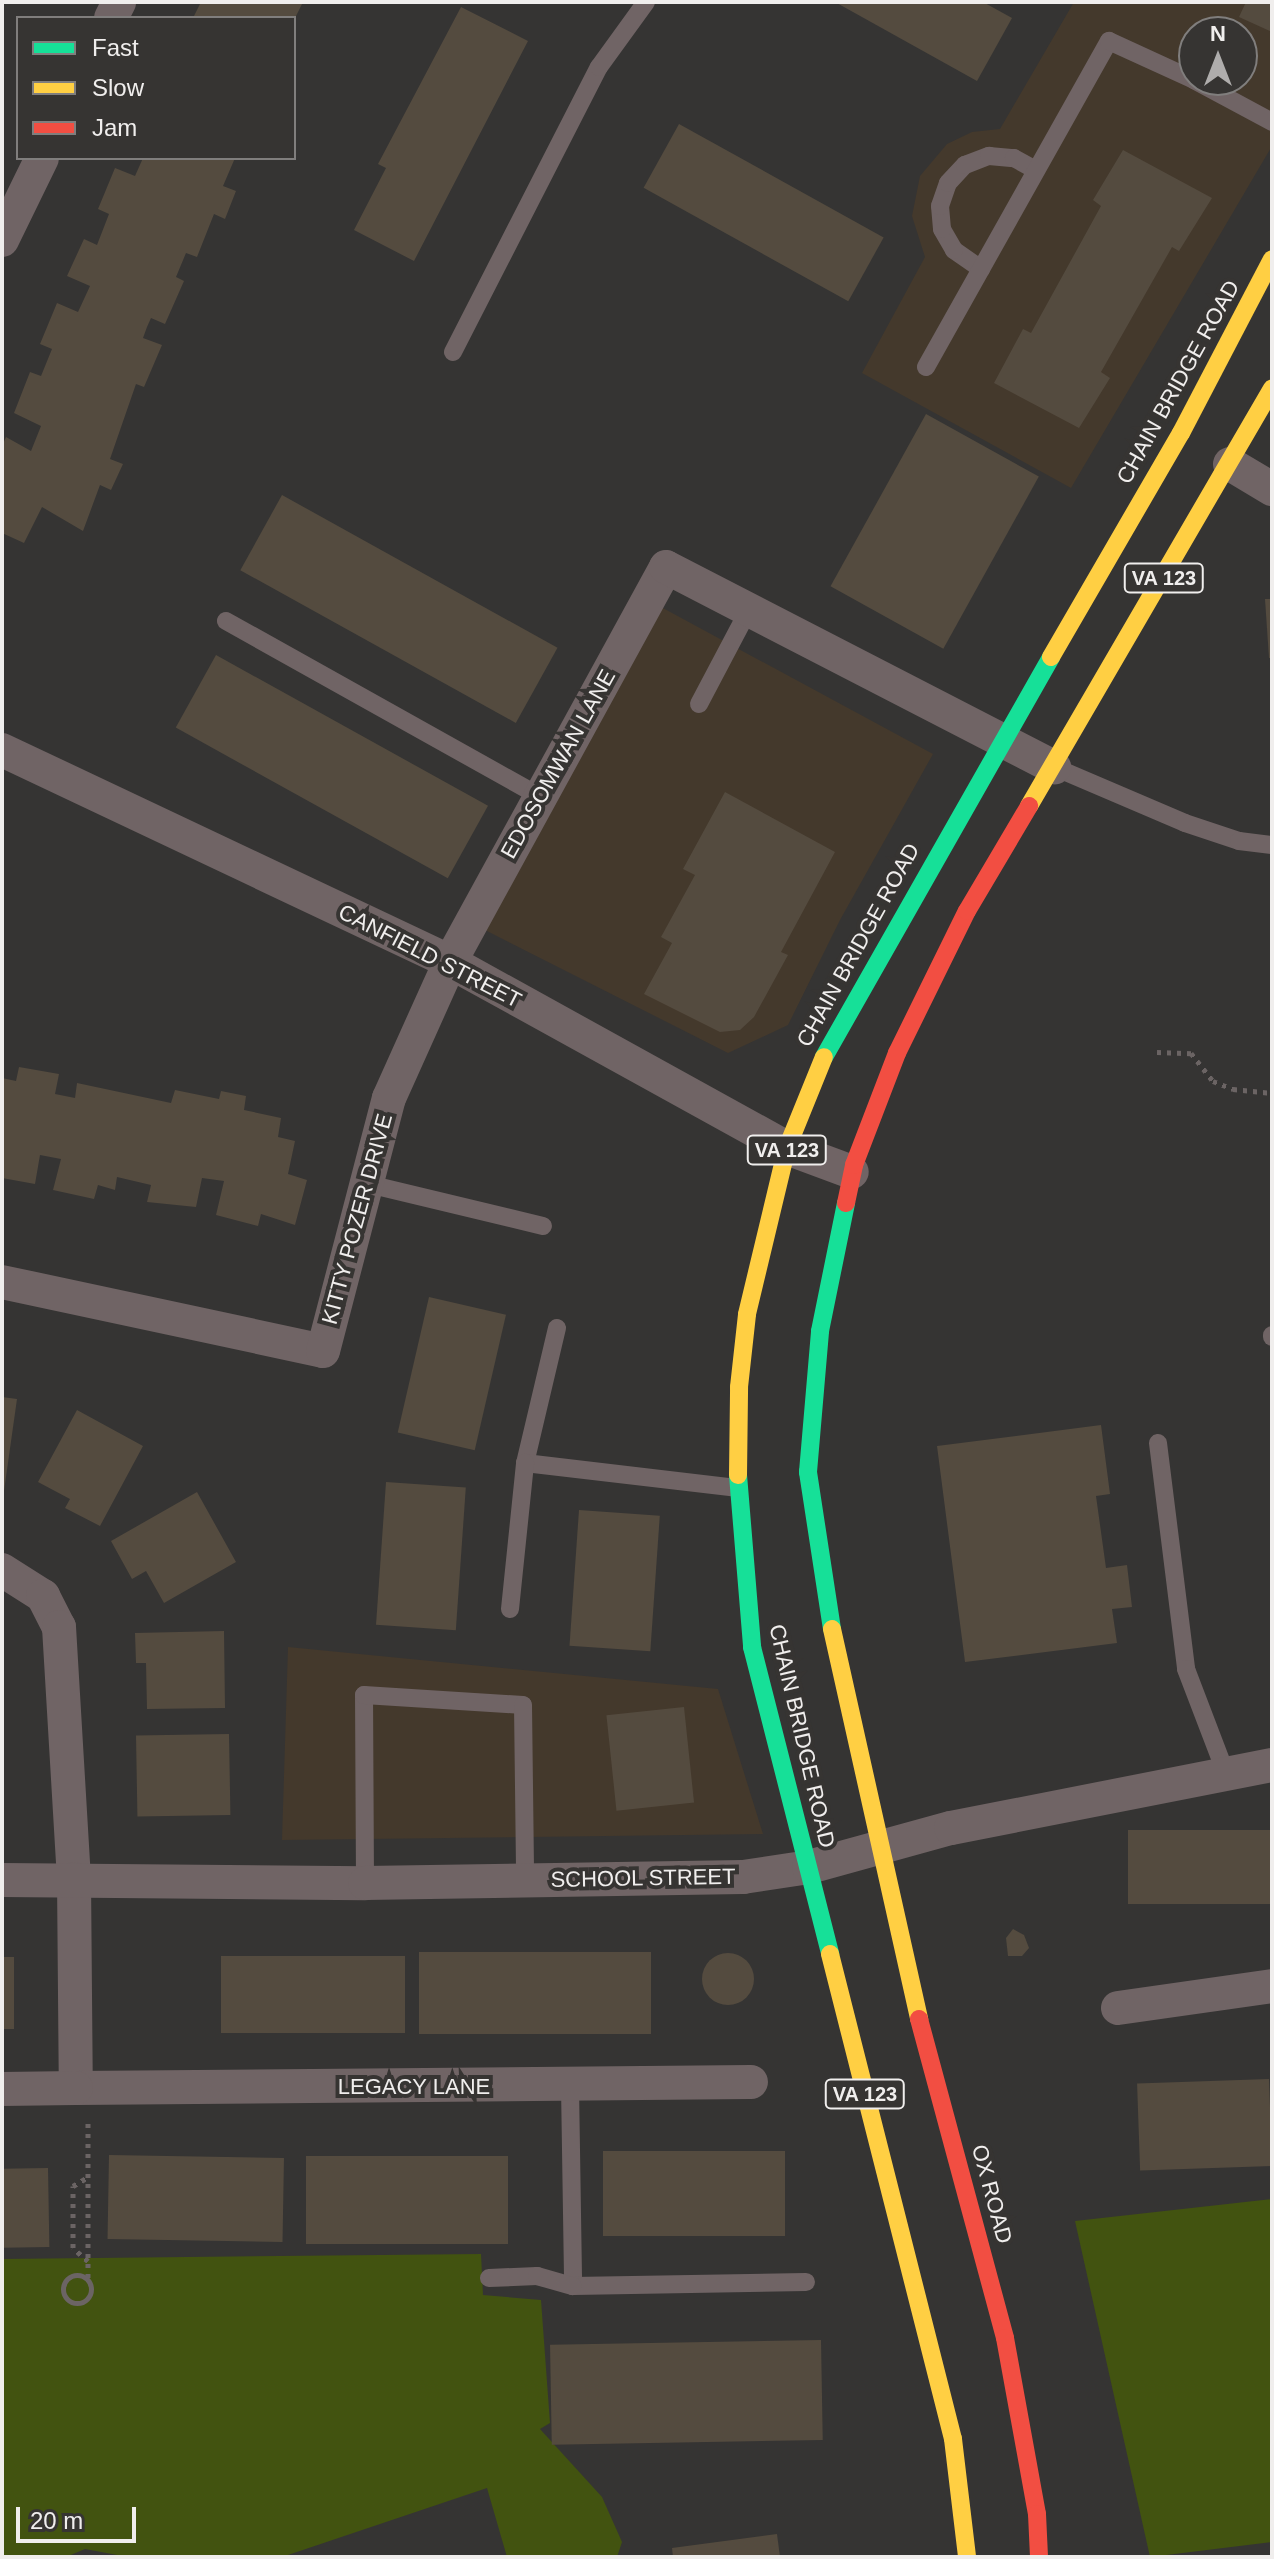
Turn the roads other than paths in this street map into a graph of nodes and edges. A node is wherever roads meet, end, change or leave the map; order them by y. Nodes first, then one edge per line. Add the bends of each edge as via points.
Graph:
1 (646, 2) edge
2 (1178, 73) edge
3 (1224, 96) edge
4 (1272, 122) edge
5 (41, 160) edge
6 (1036, 170) junction
7 (2, 240) edge
8 (1272, 259) edge
9 (981, 269) junction
10 (453, 352) dead end
11 (926, 367) dead end
12 (1272, 389) edge
13 (1230, 464) junction
14 (1272, 489) edge
15 (749, 609) junction
16 (226, 621) dead end
17 (699, 704) dead end
18 (1000, 741) junction
19 (2, 750) edge
20 (1054, 767) junction
21 (541, 797) junction
22 (1272, 845) edge
23 (450, 962) junction
24 (787, 1148) junction
25 (852, 1172) junction
26 (364, 1183) junction
27 (543, 1226) dead end
28 (2, 1282) edge
29 (557, 1328) dead end
30 (1158, 1443) dead end
31 (525, 1463) junction
32 (739, 1488) junction
33 (2, 1570) edge
34 (510, 1609) dead end
35 (1272, 1765) edge
36 (1226, 1774) junction
37 (878, 1848) junction
38 (809, 1867) junction
39 (74, 1879) junction
40 (2, 1880) edge
41 (525, 1881) junction
42 (365, 1883) junction
43 (1272, 1986) edge
44 (1118, 2008) dead end
45 (751, 2082) dead end
46 (570, 2086) junction
47 (2, 2089) edge
48 (82, 2103) junction
49 (489, 2278) dead end
50 (806, 2282) dead end
51 (573, 2286) junction
52 (967, 2557) edge
53 (1039, 2557) edge

1 - 10 lane via 599,67
2 - 6 lane via 1109,41
3 - 4 lane
5 - 7 street
6 - 9 lane
6 - 9 lane via 1014,158 989,156 965,165 948,183 940,206 942,229 954,250
8 - 18 main road, CHAIN BRIDGE ROAD / VA 123 via 1181,433
9 - 11 lane
12 - 13 main road, VA 123
13 - 14 street
13 - 20 main road, VA 123
15 - 17 lane
15 - 18 street
15 - 21 street, EDOSOMWAN LANE via 666,567
16 - 21 lane
18 - 20 street
18 - 24 main road, CHAIN BRIDGE ROAD / VA 123 via 834,1031
19 - 23 street, CANFIELD STREET
20 - 22 lane via 1185,823 1239,841
20 - 25 main road, VA 123 via 967,911 897,1053
21 - 23 street, EDOSOMWAN LANE
23 - 24 street, CANFIELD STREET
23 - 26 street, KITTY POZER DRIVE via 389,1098
24 - 25 street, CANFIELD STREET
24 - 32 main road, CHAIN BRIDGE ROAD / VA 123 via 747,1314 739,1387
25 - 37 main road, VA 123 via 820,1331 808,1472 820,1577
26 - 27 lane
26 - 28 street, KITTY POZER DRIVE via 323,1351
29 - 31 lane
30 - 36 lane via 1186,1669
31 - 32 lane
31 - 34 lane
32 - 38 main road, CHAIN BRIDGE ROAD / VA 123 via 752,1647
33 - 39 street via 43,1596 59,1627
35 - 36 street, SCHOOL STREET
36 - 37 street, SCHOOL STREET
37 - 38 street, SCHOOL STREET
37 - 53 main road, OX ROAD / VA 123 via 1005,2338 1037,2514
38 - 41 street, SCHOOL STREET via 726,1878
38 - 52 main road, VA 123 via 953,2439
39 - 40 street, SCHOOL STREET
39 - 42 street, SCHOOL STREET
39 - 48 street
41 - 42 street, SCHOOL STREET
41 - 42 lane via 523,1705 364,1695
43 - 44 street
45 - 46 street, LEGACY LANE
46 - 48 street, LEGACY LANE
46 - 51 lane
47 - 48 street, LEGACY LANE
49 - 51 lane via 537,2276
50 - 51 lane

